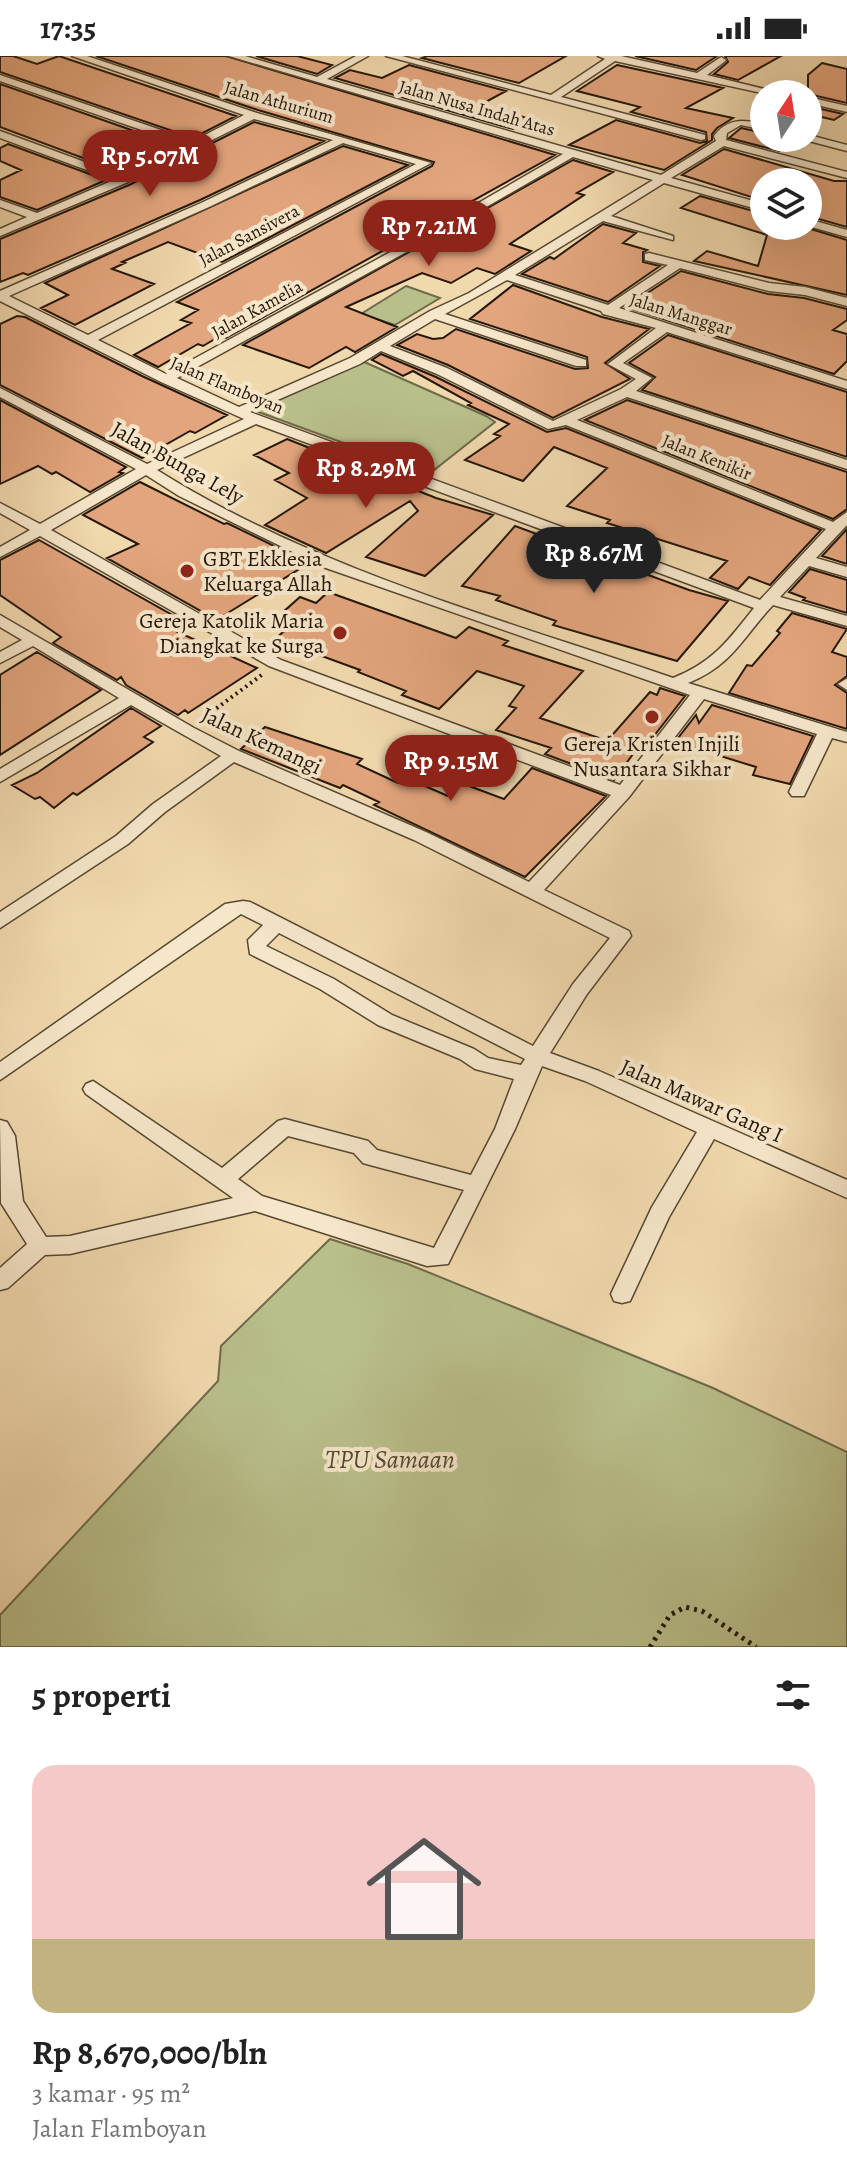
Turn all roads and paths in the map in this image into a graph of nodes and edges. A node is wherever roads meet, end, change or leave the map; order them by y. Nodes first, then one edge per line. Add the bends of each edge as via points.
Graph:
1 (77, 56) edge
2 (234, 56) edge
3 (363, 56) edge
4 (391, 56) edge
5 (610, 57) edge
6 (721, 60) dead end
7 (698, 77) junction
8 (0, 78) edge
9 (318, 80) junction
10 (750, 88) edge
11 (555, 97) junction
12 (822, 103) edge
13 (847, 109) edge
14 (253, 115) junction
15 (750, 124) edge
16 (847, 132) edge
17 (0, 134) edge
18 (701, 137) dead end
19 (344, 139) junction
20 (822, 141) edge
21 (722, 142) junction
22 (829, 143) junction
23 (195, 145) junction
24 (847, 148) edge
25 (573, 152) junction
26 (426, 163) joint
27 (847, 175) edge
28 (665, 178) junction
29 (124, 180) junction
30 (0, 203) edge
31 (750, 204) edge
32 (600, 216) junction
33 (37, 217) junction
34 (822, 226) edge
35 (0, 233) edge
36 (847, 234) edge
37 (669, 238) dead end
38 (649, 257) dead end
39 (678, 264) junction
40 (505, 276) junction
41 (0, 295) edge
42 (847, 302) edge
43 (607, 311) junction
44 (434, 314) junction
45 (664, 328) junction
46 (89, 340) junction
47 (380, 346) junction
48 (581, 363) dead end
49 (166, 379) junction
50 (847, 385) edge
51 (0, 392) edge
52 (626, 392) junction
53 (238, 412) junction
54 (255, 419) junction
55 (567, 421) junction
56 (847, 465) edge
57 (145, 470) junction
58 (0, 507) edge
59 (847, 516) edge
60 (833, 527) junction
61 (42, 531) junction
62 (0, 553) edge
63 (805, 560) junction
64 (847, 572) edge
65 (766, 602) junction
66 (0, 620) edge
67 (847, 621) edge
68 (33, 640) junction
69 (0, 658) edge
70 (278, 664) junction
71 (675, 683) junction
72 (700, 693) junction
73 (131, 698) junction
74 (186, 731) junction
75 (827, 731) junction
76 (847, 737) edge
77 (233, 755) junction
78 (0, 776) edge
79 (798, 792) dead end
80 (623, 793) junction
81 (531, 892) junction
82 (0, 921) edge
83 (278, 924) junction
84 (532, 1065) junction
85 (0, 1072) edge
86 (93, 1089) dead end
87 (0, 1128) edge
88 (709, 1130) junction
89 (222, 1180) junction
90 (478, 1185) junction
91 (847, 1189) edge
92 (255, 1202) junction
93 (40, 1246) junction
94 (0, 1281) edge
95 (622, 1294) dead end
96 (650, 1647) edge
97 (756, 1647) edge

1 - 14 street, Jalan Athurium
2 - 9 street, Jalan Nusa Indah Atas
3 - 9 street
4 - 11 street
5 - 7 street
5 - 11 street
6 - 7 street
7 - 10 street
8 - 23 street
9 - 25 street, Jalan Nusa Indah Atas
11 - 18 street
12 - 13 street
14 - 19 street, Jalan Athurium
14 - 23 street
15 - 21 street via 740,122 723,131
16 - 22 street
17 - 29 street
19 - 26 street, Jalan Athurium
19 - 41 street
20 - 22 street
21 - 27 street
21 - 28 street
22 - 24 street
23 - 29 street
25 - 28 street, Jalan Nusa Indah Atas
25 - 49 street, Jalan Kamelia
26 - 46 street, Jalan Sansivera
28 - 31 street, Jalan Nusa Indah Atas
28 - 32 street
29 - 33 street
30 - 33 street
32 - 37 street
32 - 40 street
33 - 35 street
34 - 36 street
38 - 39 street
39 - 42 street
39 - 43 street
40 - 43 street, Jalan Manggar
40 - 44 street
41 - 46 street, Jalan Flamboyan
43 - 45 street, Jalan Manggar
44 - 47 street
44 - 48 street
45 - 50 street, Jalan Manggar
45 - 52 street via 614,364 645,378
46 - 49 street, Jalan Flamboyan
47 - 53 street
47 - 55 street, Jalan Kenikir via 553,426
49 - 53 street, Jalan Flamboyan
51 - 57 street, Jalan Bunga Lely
52 - 55 street
52 - 56 street
53 - 54 street, Jalan Flamboyan
54 - 57 street
54 - 65 street, Jalan Flamboyan
55 - 60 street, Jalan Kenikir
57 - 61 street
57 - 71 street, Jalan Bunga Lely via 328,564
58 - 61 street
59 - 60 street
60 - 63 street
61 - 62 street
61 - 70 street
63 - 64 street
63 - 65 street
65 - 67 street, Jalan Flamboyan
65 - 71 street via 719,660
66 - 68 street, Jalan Kemangi
68 - 69 street
68 - 73 street, Jalan Kemangi
70 - 74 path
70 - 80 street
71 - 72 street, Jalan Bunga Lely
72 - 75 street, Jalan Bunga Lely
72 - 80 street
73 - 74 street, Jalan Kemangi
73 - 78 street
74 - 77 street, Jalan Kemangi
75 - 76 street, Jalan Bunga Lely
75 - 79 street
77 - 81 street, Jalan Kemangi via 420,836
77 - 82 street via 122,840
80 - 81 street
81 - 84 street, Jalan Kemangi via 622,936 580,989
83 - 84 street
83 - 84 street via 257,940 257,949 385,1020 482,1064
83 - 85 street via 249,908 232,909
84 - 88 street, Jalan Mawar Gang I via 592,1076
84 - 90 street
86 - 89 street
87 - 93 street via 12,1203
88 - 91 street, Jalan Mawar Gang I
88 - 95 street via 660,1213
89 - 90 street via 285,1127 361,1147 370,1157
89 - 92 street
90 - 92 street via 445,1255 436,1258
92 - 93 street via 70,1245
93 - 94 street
96 - 97 path via 670,1615 685,1607 702,1611

